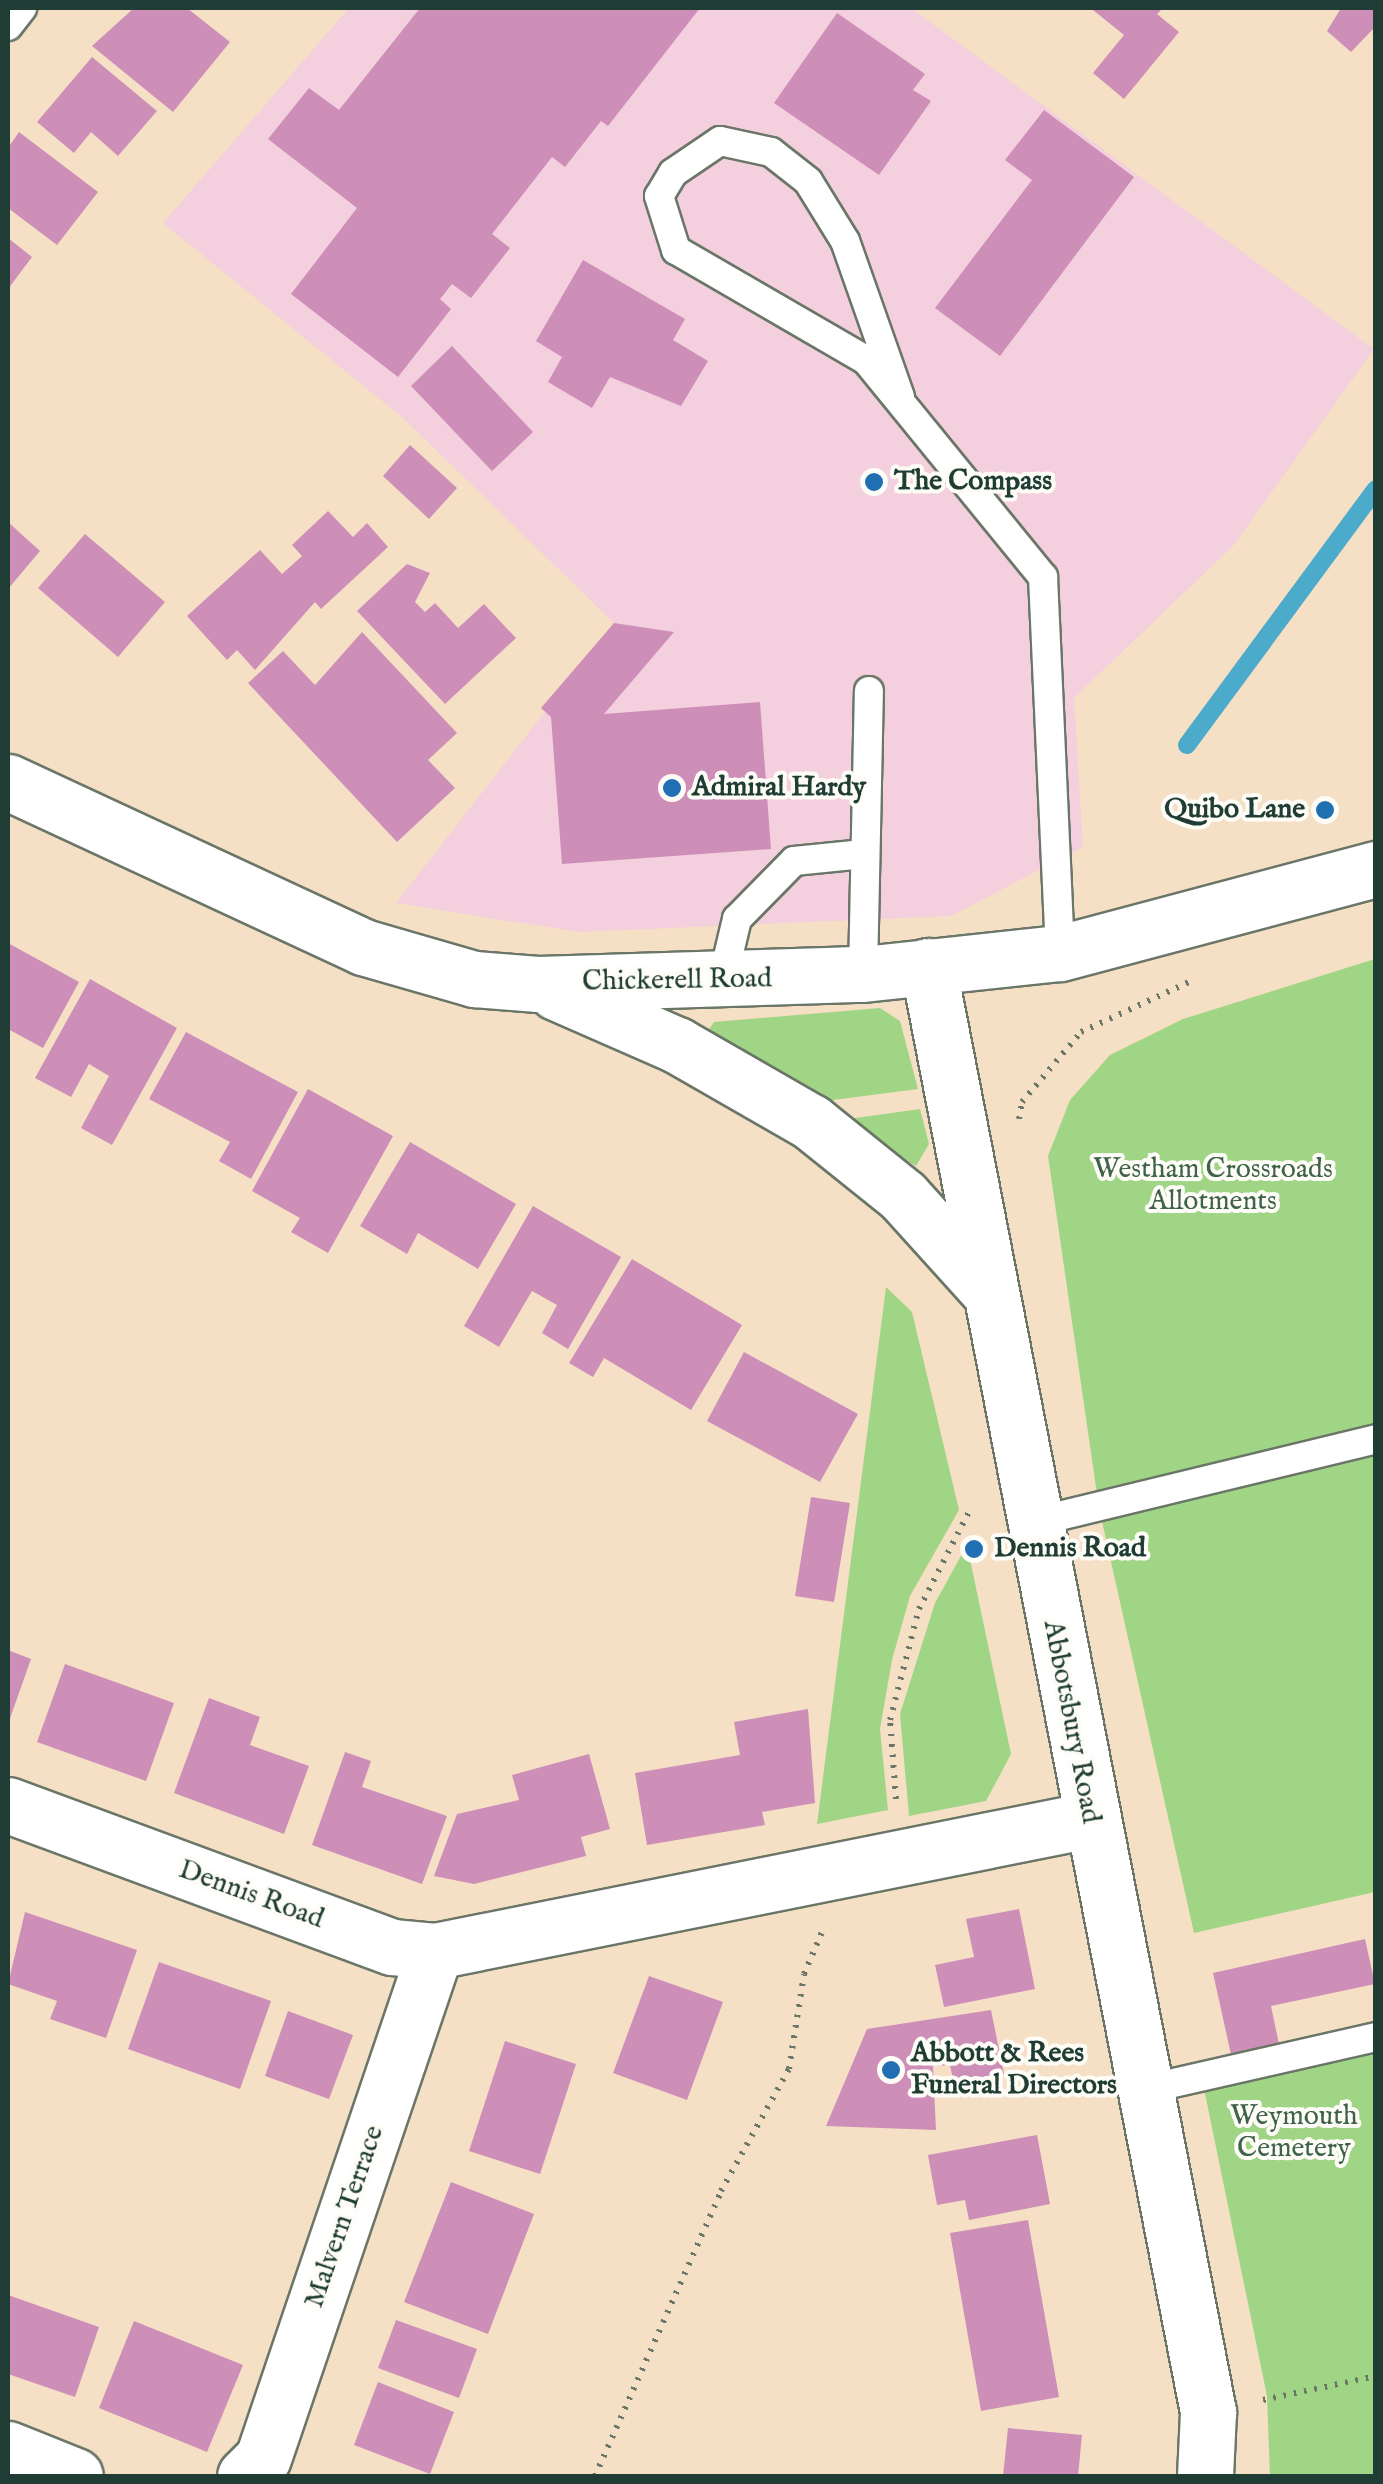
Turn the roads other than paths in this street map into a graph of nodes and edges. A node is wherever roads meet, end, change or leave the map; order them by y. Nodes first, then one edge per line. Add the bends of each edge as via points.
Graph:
1 (22, 8) edge
2 (8, 26) edge
3 (900, 397) junction
4 (869, 691) dead end
5 (8, 782) edge
6 (864, 854) junction
7 (1376, 869) edge
8 (1060, 953) junction
9 (928, 966) junction
10 (863, 974) junction
11 (722, 982) junction
12 (538, 984) junction
13 (988, 1290) junction
14 (1376, 1439) edge
15 (1034, 1522) junction
16 (8, 1805) edge
17 (1088, 1820) junction
18 (436, 1951) junction
19 (1376, 2038) edge
20 (1147, 2088) junction
21 (8, 2450) edge
22 (75, 2476) edge
23 (245, 2476) edge
24 (1205, 2476) edge

1 - 2 lane
3 - 3 lane via 866,360 676,250 659,196 673,173 720,142 771,152 808,181 846,240
3 - 8 lane via 1043,577
4 - 6 lane
5 - 12 street, Chickerell Road via 363,946 474,979
6 - 10 lane
6 - 11 lane via 794,861 737,919
7 - 8 street, Chickerell Road
8 - 9 street, Chickerell Road
9 - 10 street, Chickerell Road
9 - 13 street, Abbotsbury Road
10 - 11 street, Chickerell Road
11 - 12 street, Chickerell Road
12 - 13 street via 677,1045 811,1122 903,1196
13 - 15 street, Abbotsbury Road
14 - 15 lane
15 - 17 street, Abbotsbury Road
16 - 18 street, Dennis Road via 392,1946
17 - 18 street, Dennis Road
17 - 20 street, Abbotsbury Road
18 - 23 street, Malvern Terrace via 264,2458
19 - 20 lane
20 - 24 street, Abbotsbury Road via 1208,2412
21 - 22 street

